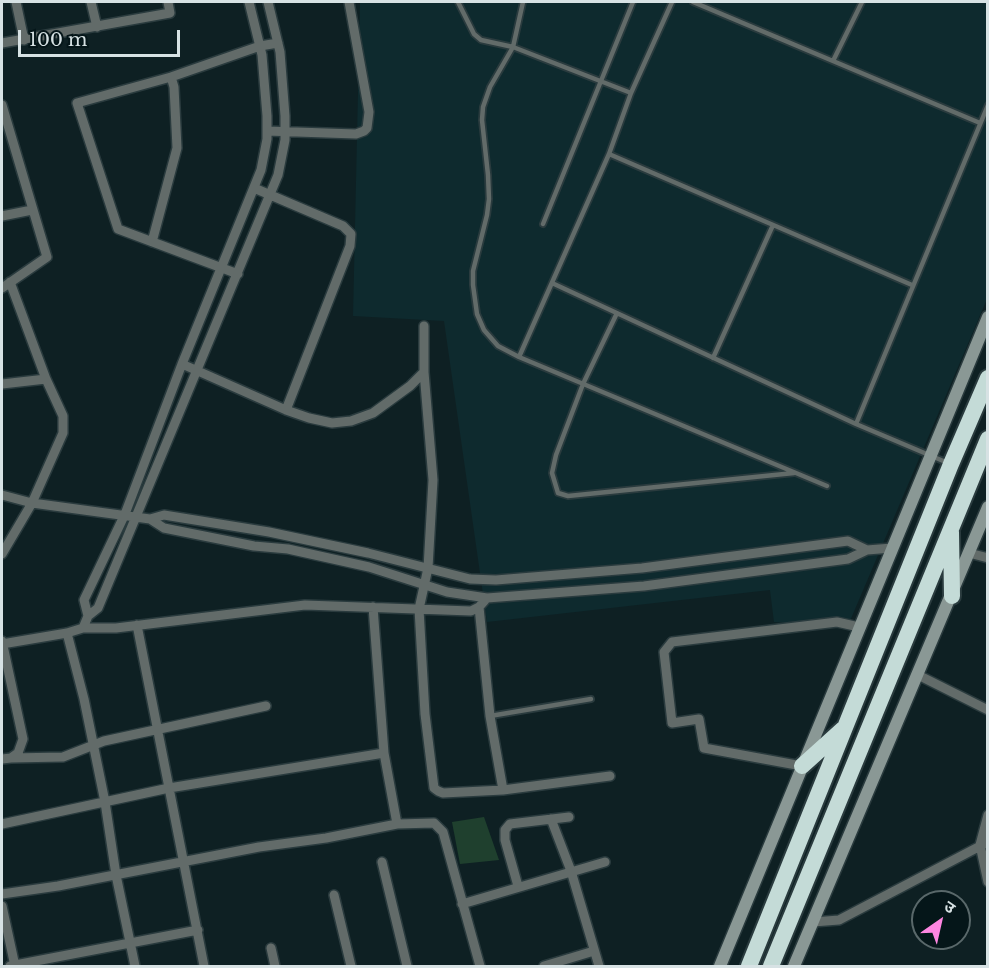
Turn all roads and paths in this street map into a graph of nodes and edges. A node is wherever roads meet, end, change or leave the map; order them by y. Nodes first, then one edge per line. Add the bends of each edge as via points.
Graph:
1 (16, 2) edge
2 (91, 2) edge
3 (168, 2) edge
4 (249, 2) edge
5 (267, 2) edge
6 (349, 2) edge
7 (458, 2) edge
8 (523, 2) edge
9 (633, 2) edge
10 (672, 2) edge
11 (693, 2) edge
12 (862, 2) edge
13 (97, 27) junction
14 (24, 39) junction
15 (2, 43) edge
16 (278, 43) junction
17 (260, 46) junction
18 (513, 47) junction
19 (833, 61) junction
20 (171, 77) junction
21 (600, 81) junction
22 (631, 93) junction
23 (2, 105) edge
24 (987, 105) edge
25 (980, 123) junction
26 (4, 128) edge
27 (267, 131) junction
28 (285, 131) junction
29 (609, 154) junction
30 (254, 188) junction
31 (271, 194) junction
32 (32, 210) junction
33 (2, 216) edge
34 (543, 224) dead end
35 (773, 225) junction
36 (152, 242) junction
37 (221, 268) junction
38 (238, 274) junction
39 (10, 282) junction
40 (552, 283) junction
41 (912, 285) junction
42 (2, 288) edge
43 (617, 313) junction
44 (987, 317) edge
45 (424, 326) dead end
46 (519, 357) junction
47 (713, 358) junction
48 (182, 364) junction
49 (196, 370) junction
50 (424, 372) junction
51 (987, 378) edge
52 (46, 379) junction
53 (2, 384) edge
54 (584, 384) junction
55 (286, 410) junction
56 (856, 424) junction
57 (987, 439) edge
58 (930, 455) junction
59 (951, 464) junction
60 (795, 473) junction
61 (827, 486) dead end
62 (2, 495) edge
63 (32, 503) junction
64 (987, 507) edge
65 (125, 514) junction
66 (137, 517) junction
67 (150, 519) junction
68 (951, 525) junction
69 (243, 529) junction
70 (243, 544) junction
71 (892, 549) junction
72 (784, 550) junction
73 (867, 550) junction
74 (969, 553) junction
75 (2, 554) edge
76 (987, 558) edge
77 (786, 567) junction
78 (428, 568) junction
79 (583, 573) junction
80 (424, 584) junction
81 (583, 591) junction
82 (952, 596) junction
83 (487, 598) junction
84 (479, 607) junction
85 (373, 608) junction
86 (419, 609) junction
87 (88, 616) junction
88 (137, 625) junction
89 (859, 627) junction
90 (82, 628) junction
91 (67, 633) junction
92 (2, 643) edge
93 (918, 675) junction
94 (591, 699) dead end
95 (266, 706) dead end
96 (987, 710) edge
97 (490, 716) junction
98 (846, 726) junction
99 (156, 729) junction
100 (92, 744) junction
101 (384, 753) junction
102 (6, 758) edge
103 (802, 766) junction
104 (610, 776) dead end
105 (169, 789) junction
106 (503, 790) junction
107 (105, 802) junction
108 (987, 815) edge
109 (569, 817) dead end
110 (551, 819) junction
111 (2, 824) edge
112 (397, 824) junction
113 (984, 844) edge
114 (184, 862) junction
115 (382, 862) dead end
116 (605, 862) dead end
117 (571, 871) junction
118 (116, 874) junction
119 (987, 882) edge
120 (518, 886) junction
121 (2, 894) edge
122 (334, 895) dead end
123 (462, 904) junction
124 (2, 906) edge
125 (813, 922) junction
126 (198, 930) junction
127 (129, 942) junction
128 (271, 948) dead end
129 (594, 951) junction
130 (13, 966) edge
131 (135, 966) edge
132 (204, 966) edge
133 (276, 966) edge
134 (351, 966) edge
135 (407, 966) edge
136 (480, 966) edge
137 (544, 966) edge
138 (599, 966) edge
139 (720, 966) edge
140 (749, 966) edge
141 (771, 966) edge
142 (794, 966) edge

1 - 14 street
2 - 13 street
3 - 13 street via 170,13
4 - 17 street
5 - 16 street
6 - 28 street via 369,124 356,134
7 - 18 lane via 477,37
8 - 18 lane
9 - 21 lane
10 - 22 lane
11 - 19 lane
12 - 19 lane
13 - 14 street
14 - 15 street
16 - 17 street
16 - 28 street
17 - 20 street
17 - 27 street
18 - 21 lane
18 - 46 lane via 483,107 489,199 473,285 477,314 484,330 498,346
19 - 25 lane
20 - 36 street via 177,148
20 - 36 street via 76,103 118,229
21 - 22 lane
21 - 34 lane
22 - 29 lane
23 - 26 street
24 - 25 lane
25 - 41 lane
26 - 32 street
27 - 28 street
27 - 30 street
28 - 31 street
29 - 35 lane
29 - 40 lane
30 - 31 street
30 - 37 street
31 - 38 street
31 - 55 street via 343,226 351,234 350,246
32 - 33 street
32 - 39 street via 47,257
35 - 41 lane
35 - 47 lane
36 - 37 street
37 - 38 street
37 - 48 street
38 - 49 street
39 - 42 street
39 - 52 street
40 - 43 lane
40 - 46 lane
41 - 56 lane
43 - 47 lane
43 - 54 lane
44 - 58 street
45 - 50 street
46 - 54 lane
47 - 56 lane
48 - 49 street
48 - 65 street
49 - 55 street
49 - 66 street
50 - 55 street via 392,401 351,421 332,423
50 - 78 street via 433,480
51 - 59 highway
52 - 53 street
52 - 63 street via 63,416 63,433
54 - 60 lane
54 - 60 lane via 553,464 555,488 561,495
56 - 58 lane
57 - 68 highway
58 - 59 lane
58 - 71 street
59 - 98 highway
60 - 61 lane
62 - 63 street
63 - 65 street
63 - 75 street
64 - 74 street
65 - 66 street
65 - 87 street via 84,600
66 - 67 street
66 - 87 street via 98,608
67 - 69 street via 164,515
67 - 70 street via 164,528
68 - 82 highway
68 - 141 highway
69 - 70 street
69 - 78 street
70 - 80 street via 288,549
71 - 73 street
71 - 89 street
72 - 73 street via 848,541
72 - 77 street
72 - 79 street
73 - 77 street via 848,559
74 - 76 street
74 - 82 street
77 - 81 street
78 - 79 street via 470,579 496,580
78 - 80 street
79 - 81 street
80 - 83 street
80 - 86 street
81 - 83 street
82 - 93 street
83 - 84 street
84 - 86 street via 471,611
84 - 97 street
85 - 86 street
85 - 88 street via 305,605
85 - 101 street
86 - 106 street via 434,788 443,793
87 - 90 street
88 - 90 street
88 - 99 street
89 - 103 street
89 - 103 street via 837,622 672,642 664,652 672,723 699,719 704,748
90 - 91 street
91 - 92 street
91 - 100 street
92 - 102 street via 23,738 18,753
93 - 96 street
93 - 125 street
94 - 97 lane
95 - 99 street
97 - 106 street
98 - 103 highway
98 - 140 highway
99 - 100 street
99 - 105 street
100 - 102 street via 63,757
100 - 107 street
101 - 105 street
101 - 112 street
103 - 139 street
104 - 106 street
105 - 107 street
105 - 114 street
107 - 111 street
107 - 118 street
108 - 113 street
109 - 110 street
110 - 117 street
110 - 120 street via 510,824 505,830
112 - 114 street
112 - 123 street via 426,822 439,826
113 - 119 street
113 - 125 street via 838,920
114 - 118 street
114 - 126 street
115 - 135 street
116 - 117 street
117 - 120 street
117 - 129 street
118 - 121 street
118 - 127 street
120 - 123 street
122 - 134 street
123 - 136 street
124 - 130 street
125 - 142 street
126 - 127 street
126 - 132 street
127 - 130 street
127 - 131 street
128 - 133 street
129 - 137 street
129 - 138 street

